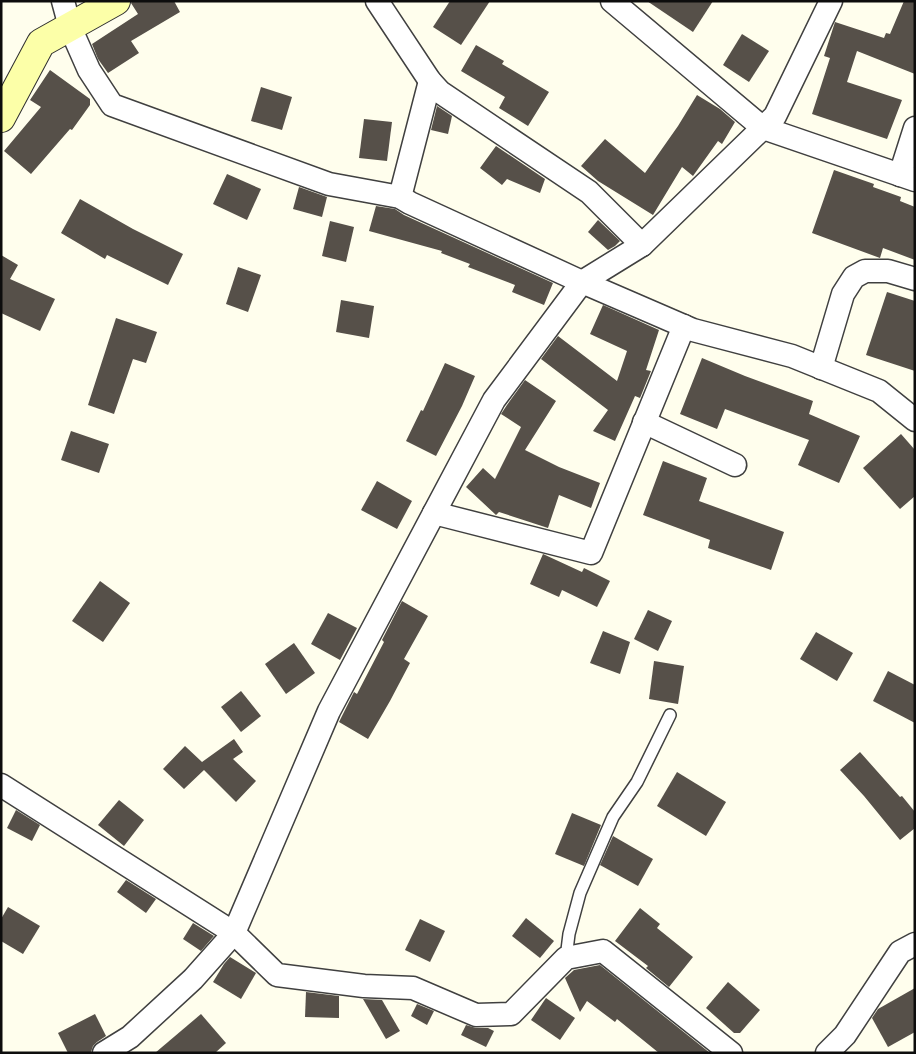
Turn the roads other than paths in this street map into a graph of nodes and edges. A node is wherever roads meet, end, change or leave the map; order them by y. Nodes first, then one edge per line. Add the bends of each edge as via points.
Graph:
1 (63, 1) edge
2 (116, 1) edge
3 (377, 1) edge
4 (612, 1) edge
5 (831, 1) edge
6 (70, 27) junction
7 (430, 81) junction
8 (1, 118) edge
9 (762, 128) junction
10 (915, 128) edge
11 (907, 177) edge
12 (400, 197) junction
13 (642, 245) junction
14 (915, 279) edge
15 (582, 282) junction
16 (684, 326) junction
17 (822, 368) junction
18 (915, 420) edge
19 (644, 422) junction
20 (735, 465) dead end
21 (434, 513) junction
22 (670, 715) dead end
23 (1, 786) edge
24 (234, 933) junction
25 (915, 944) edge
26 (566, 958) junction
27 (104, 1053) edge
28 (730, 1053) edge
29 (827, 1053) edge

1 - 6 street
2 - 6 street
3 - 7 street
4 - 9 street
5 - 9 street via 775,116
6 - 8 street via 42,43
6 - 12 street via 89,70 112,105 329,184
7 - 12 street
7 - 13 street via 440,92 590,192
9 - 11 street
9 - 13 street
10 - 11 street
12 - 15 street
13 - 15 street
14 - 17 street via 888,272 865,271 854,277 843,294
15 - 16 street
15 - 21 street via 494,400
16 - 17 street via 792,356
16 - 19 street
17 - 18 street via 879,391
19 - 20 street
19 - 21 street via 591,553
21 - 24 street via 328,711
22 - 26 lane via 637,782 613,817 580,893
23 - 24 street
24 - 26 street via 277,975 364,986 413,988 476,1015 511,1014
24 - 27 street via 179,992 130,1037
25 - 29 street via 900,952 845,1035
26 - 28 street via 603,951

